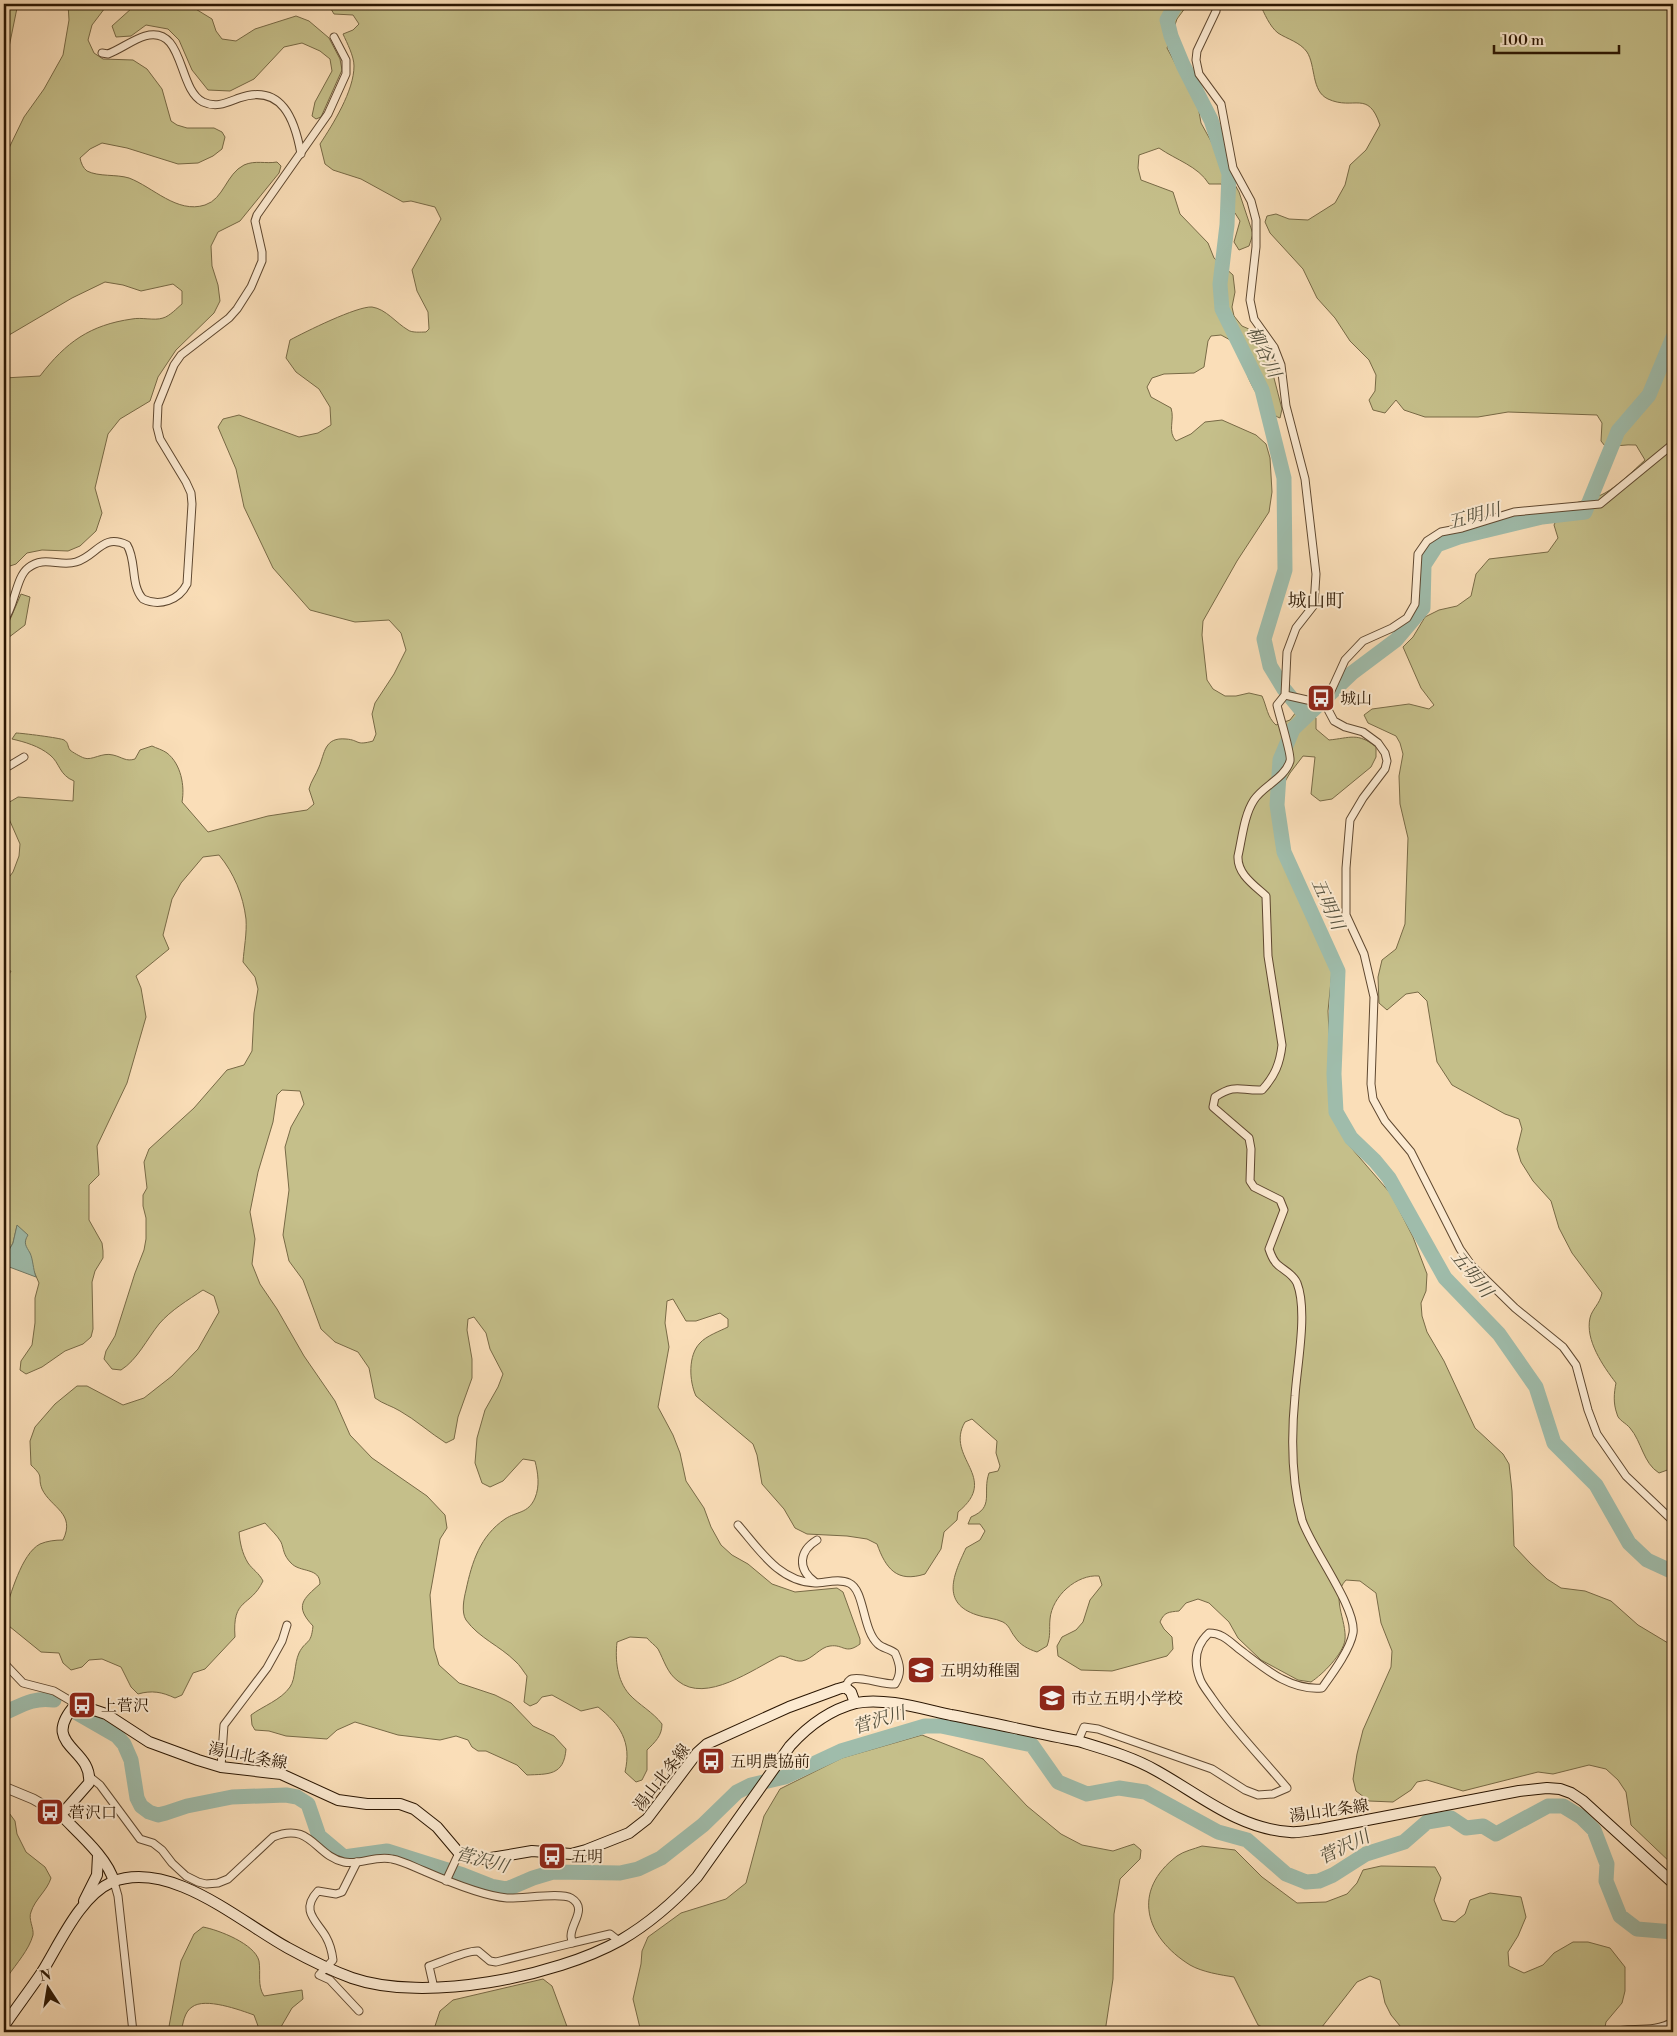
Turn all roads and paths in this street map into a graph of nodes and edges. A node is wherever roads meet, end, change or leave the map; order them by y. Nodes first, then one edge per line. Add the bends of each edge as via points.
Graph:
1 (1217, 4) edge
2 (334, 37) dead end
3 (102, 53) dead end
4 (301, 154) junction
5 (1673, 444) edge
6 (4, 620) edge
7 (1285, 695) junction
8 (1325, 704) junction
9 (24, 757) dead end
10 (4, 769) edge
11 (1673, 1521) edge
12 (738, 1525) dead end
13 (817, 1540) dead end
14 (816, 1582) junction
15 (287, 1625) dead end
16 (4, 1663) edge
17 (845, 1687) junction
18 (856, 1703) junction
19 (76, 1704) junction
20 (1078, 1741) junction
21 (221, 1767) junction
22 (90, 1777) junction
23 (4, 1787) edge
24 (61, 1815) junction
25 (459, 1853) junction
26 (98, 1855) junction
27 (357, 1862) junction
28 (447, 1878) junction
29 (114, 1882) junction
30 (1673, 1883) edge
31 (82, 1907) junction
32 (619, 1941) junction
33 (572, 1943) junction
34 (326, 1967) junction
35 (434, 1988) junction
36 (359, 2011) dead end
37 (1673, 2022) edge
38 (4, 2026) edge
39 (133, 2032) edge
40 (1611, 2032) edge

1 - 7 street via 1197,50 1196,60 1199,74 1221,104 1233,168 1251,201 1256,220 1250,300 1254,319 1274,347 1280,365 1286,406 1305,479 1316,574 1314,605 1296,628 1287,652
2 - 4 street via 346,60 346,74 328,114
3 - 4 street via 114,52 146,36 169,40 194,94 200,100 210,105 222,105 259,95 282,103 294,123
4 - 6 street via 256,215 262,261 247,293 229,318 181,355 158,405 160,439 191,493 187,584 183,592 172,600 156,602 143,599 137,589 128,545 113,541 74,563 42,561 27,568
5 - 8 street via 1600,504 1514,512 1440,532 1426,541 1418,554 1415,604 1407,618 1357,647 1345,660
7 - 8 street
7 - 20 street via 1277,706 1291,753 1290,762 1283,773 1264,787 1250,807 1238,864 1242,873 1266,896 1268,956 1282,1045 1280,1060 1276,1073 1262,1090 1238,1087 1226,1090 1215,1097 1213,1107 1249,1138 1250,1181 1254,1187 1280,1200 1284,1210 1269,1249 1278,1265 1297,1283 1302,1314 1292,1441 1294,1478 1303,1520 1347,1607 1354,1631 1322,1688 1310,1689 1266,1670 1219,1633 1209,1633 1196,1650 1200,1680 1222,1712 1287,1788 1273,1794 1258,1795 1212,1769 1098,1729 1084,1727
8 - 11 street via 1334,721 1363,732 1378,743 1387,761 1385,769 1362,798 1350,820 1346,868 1346,915 1364,954 1374,997 1373,1099 1385,1121 1411,1152 1460,1249 1472,1266 1515,1308 1563,1347 1576,1365 1597,1434 1626,1476
9 - 10 street
12 - 14 street via 779,1570 798,1581
13 - 14 street via 803,1553 802,1562 808,1576
14 - 17 street via 850,1583 855,1588 872,1636 879,1645 895,1652 899,1662 899,1678 895,1684 856,1678
15 - 21 street via 267,1668 224,1725
16 - 19 street via 23,1683 54,1691
17 - 18 main road
17 - 25 main road, 湯山北条線 via 789,1707 707,1744 647,1819 629,1833 571,1854 532,1851 485,1859
18 - 20 main road, 湯山北条線 via 888,1703
18 - 32 main road, 湯山北条線 via 830,1713 807,1728 790,1746 697,1878 659,1915
19 - 21 main road, 湯山北条線 via 106,1714 156,1745
19 - 22 main road via 66,1715 62,1729
20 - 30 main road, 湯山北条線 via 1155,1769 1244,1822 1292,1832 1320,1830 1519,1791 1560,1789 1583,1801
21 - 25 main road, 湯山北条線 via 282,1774 338,1800 400,1804 414,1809 437,1827
22 - 24 main road via 86,1788
22 - 27 street via 100,1785 140,1839 153,1843 186,1876 198,1882 206,1884 228,1879 273,1837 290,1832 306,1837 332,1858
23 - 24 street
24 - 26 main road
25 - 28 street
26 - 29 main road via 112,1873
26 - 31 main road, 湯山北条線 via 97,1875
27 - 28 street via 392,1859
27 - 34 street via 342,1892 318,1892 311,1902 312,1919 331,1948 333,1960
28 - 33 street via 506,1898 572,1898 579,1910 571,1935
29 - 31 main road, 湯山北条線
29 - 34 main road, 湯山北条線 via 140,1876 176,1883
29 - 39 street
31 - 38 main road, 湯山北条線
32 - 33 street via 610,1934
32 - 35 main road, 湯山北条線 via 585,1956 531,1972 480,1984
33 - 35 street via 496,1962 478,1951 467,1952 429,1966
34 - 35 main road, 湯山北条線 via 370,1983
34 - 36 street via 319,1975 330,1980
37 - 40 street via 1653,2029

